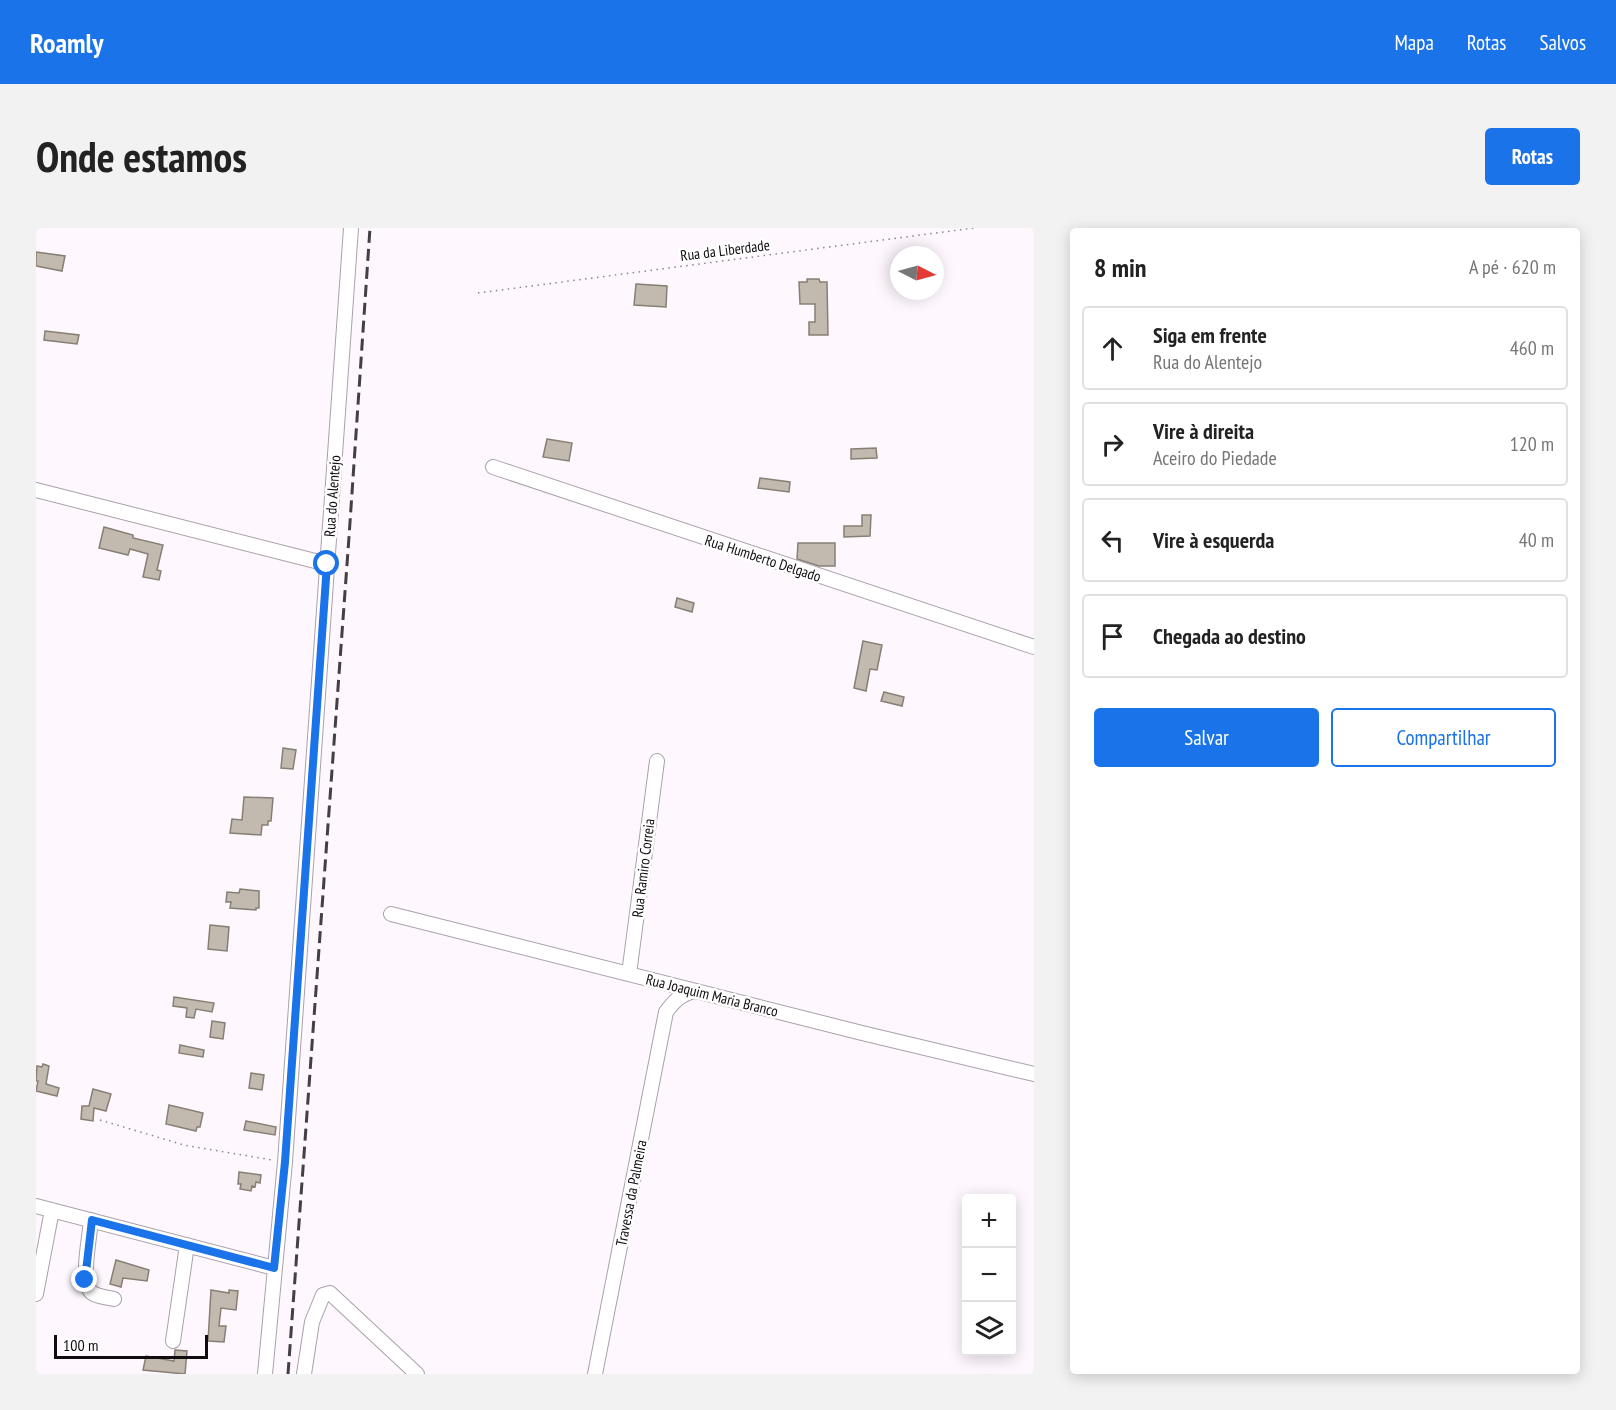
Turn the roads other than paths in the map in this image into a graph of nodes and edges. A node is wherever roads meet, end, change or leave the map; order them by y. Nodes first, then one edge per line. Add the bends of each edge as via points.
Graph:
1 (351, 228) edge
2 (493, 467) dead end
3 (36, 490) edge
4 (327, 564) junction
5 (1034, 647) edge
6 (657, 761) dead end
7 (391, 914) dead end
8 (629, 974) junction
9 (658, 982) junction
10 (694, 991) junction
11 (666, 1012) junction
12 (1034, 1074) edge
13 (36, 1206) edge
14 (52, 1210) junction
15 (92, 1220) junction
16 (187, 1245) junction
17 (274, 1268) junction
18 (36, 1294) edge
19 (114, 1299) dead end
20 (172, 1341) dead end
21 (265, 1374) edge
22 (304, 1374) edge
23 (417, 1374) edge
24 (595, 1374) edge

1 - 4 street, Rua do Alentejo
2 - 5 street, Rua Humberto Delgado
3 - 4 street
4 - 17 street, Rua do Alentejo via 285,1162
6 - 8 street, Rua Ramiro Correia
7 - 8 street, Rua Joaquim Maria Branco
8 - 9 street, Rua Joaquim Maria Branco
9 - 10 street, Rua Joaquim Maria Branco
9 - 11 street, Travessa da Palmeira via 670,999
10 - 11 street via 681,995
10 - 12 street, Rua Joaquim Maria Branco
11 - 24 street, Travessa da Palmeira
13 - 14 street
14 - 15 street
14 - 18 street
15 - 16 street
15 - 19 street via 85,1280 89,1290 98,1296
16 - 17 street
16 - 20 street
17 - 21 street, Rua do Alentejo
22 - 23 street via 316,1310 323,1295 330,1293

